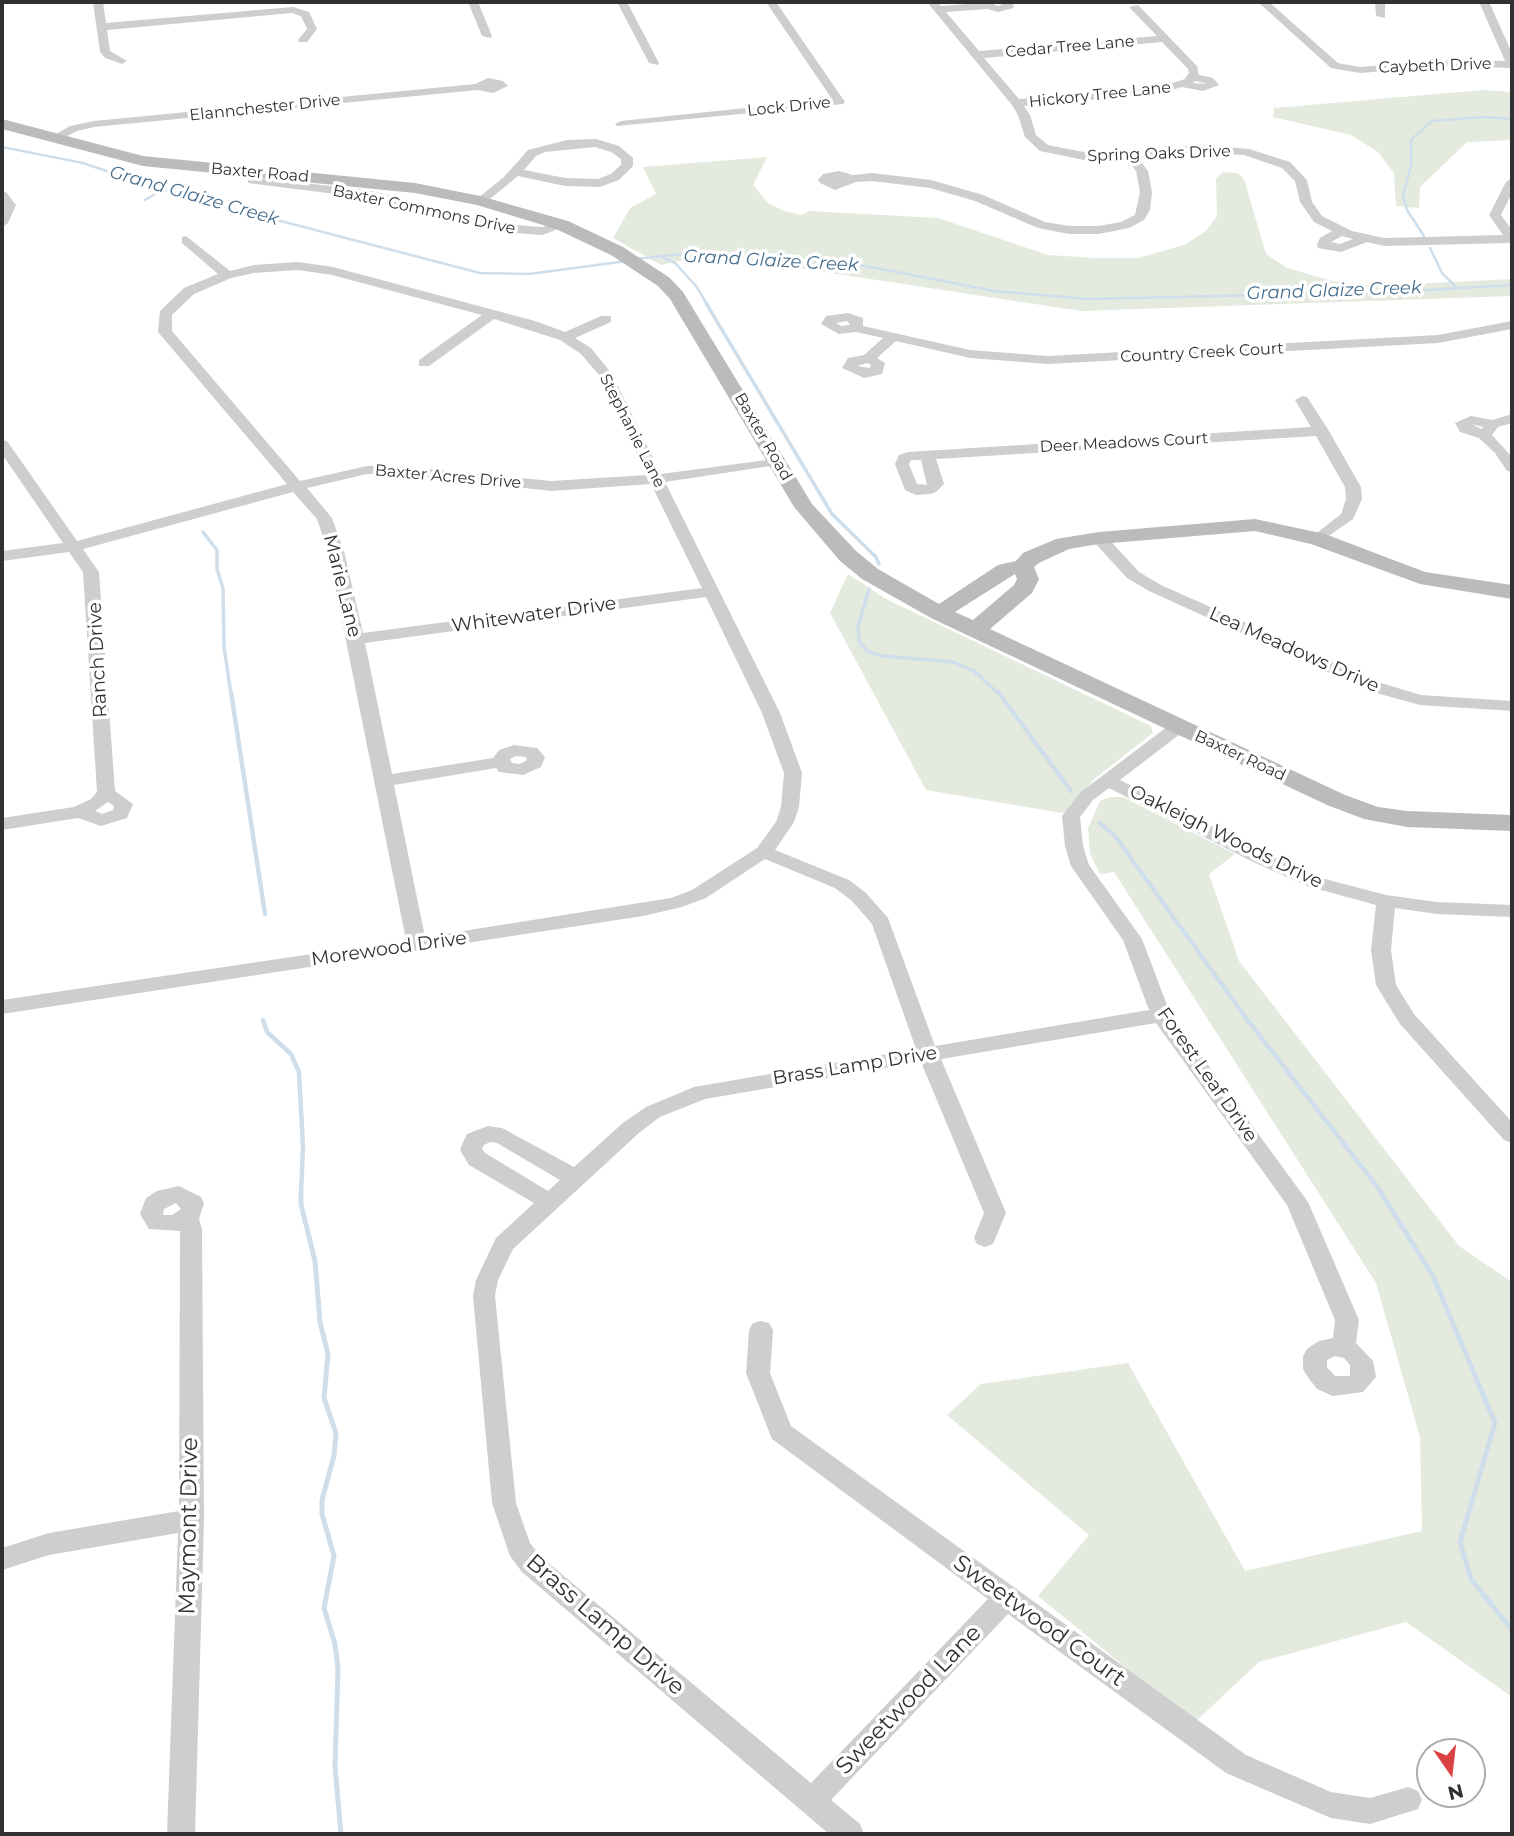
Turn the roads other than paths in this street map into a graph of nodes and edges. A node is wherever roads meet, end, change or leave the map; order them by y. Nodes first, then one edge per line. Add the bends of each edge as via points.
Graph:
1 (98, 2) edge
2 (473, 2) edge
3 (622, 2) edge
4 (771, 2) edge
5 (1005, 2) edge
6 (1264, 2) edge
7 (1380, 2) edge
8 (1484, 2) edge
9 (988, 4) edge
10 (1137, 4) edge
11 (1121, 5) dead end
12 (935, 6) edge
13 (1381, 16) dead end
14 (102, 27) junction
15 (487, 36) dead end
16 (1165, 39) junction
17 (303, 40) dead end
18 (976, 55) junction
19 (122, 61) dead end
20 (654, 63) dead end
21 (1512, 65) edge
22 (1193, 72) junction
23 (1183, 85) junction
24 (478, 87) dead end
25 (1016, 103) junction
26 (2, 124) edge
27 (621, 124) dead end
28 (55, 138) junction
29 (1131, 156) junction
30 (517, 172) junction
31 (258, 173) junction
32 (851, 179) dead end
33 (1512, 182) edge
34 (2, 195) edge
35 (480, 201) junction
36 (2, 223) edge
37 (562, 225) junction
38 (1341, 231) junction
39 (1363, 239) junction
40 (1512, 239) edge
41 (186, 240) dead end
42 (617, 251) joint
43 (227, 275) junction
44 (492, 314) junction
45 (606, 319) dead end
46 (1512, 326) edge
47 (856, 328) dead end
48 (565, 337) junction
49 (892, 337) junction
50 (869, 359) dead end
51 (424, 363) dead end
52 (1302, 400) dead end
53 (1512, 418) edge
54 (1322, 431) junction
55 (2, 444) edge
56 (927, 454) dead end
57 (777, 461) junction
58 (1512, 468) edge
59 (656, 479) junction
60 (298, 486) junction
61 (1099, 538) junction
62 (1317, 540) junction
63 (75, 547) junction
64 (2, 556) edge
65 (1023, 566) junction
66 (713, 591) junction
67 (1512, 592) edge
68 (939, 613) junction
69 (975, 630) junction
70 (356, 639) junction
71 (1512, 706) edge
72 (1178, 727) junction
73 (500, 762) dead end
74 (383, 780) junction
75 (1107, 780) junction
76 (1512, 823) edge
77 (2, 824) edge
78 (764, 852) junction
79 (1386, 901) junction
80 (1512, 911) edge
81 (417, 945) junction
82 (2, 1007) edge
83 (1161, 1015) junction
84 (929, 1056) junction
85 (1512, 1135) edge
86 (577, 1179) junction
87 (551, 1203) junction
88 (188, 1218) dead end
89 (985, 1238) dead end
90 (761, 1330) dead end
91 (1344, 1348) dead end
92 (191, 1520) junction
93 (2, 1559) edge
94 (1007, 1598) junction
95 (1408, 1800) dead end
96 (811, 1802) junction
97 (181, 1834) edge
98 (850, 1834) edge

1 - 14 street
2 - 15 street
3 - 20 street
4 - 27 street, Lock Drive via 839,103
5 - 9 street via 1009,5 1005,8
6 - 21 street, Caybeth Drive via 1335,66 1330,69 1338,75 1453,62
7 - 13 street
8 - 21 street
9 - 12 street
10 - 11 street
10 - 16 street
12 - 18 street, Spring Oaks Drive
14 - 17 street via 293,10 305,13 312,29
14 - 19 street via 105,52
16 - 18 street, Cedar Tree Lane
16 - 22 street
18 - 25 street, Spring Oaks Drive
22 - 23 street, Hickory Tree Lane
22 - 23 street, Hickory Tree Lane via 1213,85
23 - 25 street, Hickory Tree Lane
24 - 28 street, Elannchester Drive via 94,124
25 - 29 street, Spring Oaks Drive via 1031,137 1044,148 1080,156
26 - 28 main road, Baxter Road
28 - 31 main road, Baxter Road via 143,161
29 - 32 street via 1142,171 1144,210 1125,225 1099,230 1042,225 932,184
29 - 38 street, Spring Oaks Drive via 1217,149 1278,161 1301,180 1306,202 1318,219
30 - 30 street via 565,182 600,183 621,173 627,158 596,143 567,144 532,153
30 - 35 street
31 - 35 main road, Baxter Road via 415,188
31 - 37 street, Baxter Commons Drive via 253,180 367,194 513,229 543,231
33 - 40 street via 1495,215
34 - 36 street via 10,205
35 - 37 main road, Baxter Road
37 - 42 main road, Baxter Road
38 - 39 street, Spring Oaks Drive
38 - 39 street, Spring Oaks Drive via 1323,244 1341,248
39 - 40 street, Spring Oaks Drive
41 - 43 street
42 - 57 main road, Baxter Road via 677,296
43 - 44 street, Stephanie Lane via 309,267
43 - 60 street, Marie Lane via 199,285 170,307 163,320 165,332
44 - 48 street, Stephanie Lane
44 - 51 street
45 - 48 street
46 - 49 street, Country Creek Court via 1438,339 1070,360 996,358
47 - 49 street, Country Creek Court
48 - 59 street, Stephanie Lane via 586,351 605,374
49 - 50 street
52 - 54 street
53 - 58 street via 1488,430
54 - 56 street, Deer Meadows Court
54 - 62 street via 1353,487 1354,499 1348,516
55 - 63 street, Ranch Drive
57 - 59 street, Baxter Acres Drive
57 - 68 main road, Baxter Road via 804,507 848,556 870,574
59 - 60 street, Baxter Acres Drive via 551,486 385,470 349,473
59 - 66 street, Stephanie Lane
60 - 63 street, Baxter Acres Drive
60 - 70 street, Marie Lane via 324,517
61 - 62 main road via 1255,524
61 - 65 main road via 1047,550
61 - 71 street, Lea Meadows Drive via 1133,575 1155,588 1375,687 1420,700
62 - 67 main road via 1420,577
63 - 64 street, Baxter Acres Drive
63 - 77 street, Ranch Drive via 91,572 93,586 106,793 124,804 121,814 101,820 79,813
65 - 68 main road via 1006,570
65 - 69 main road via 1028,579 1024,588
66 - 70 street, Whitewater Drive
66 - 78 street, Stephanie Lane via 771,713 793,773 785,822
68 - 69 main road, Baxter Road
69 - 72 main road, Baxter Road
70 - 74 street, Marie Lane
72 - 75 street, Forest Leaf Drive
72 - 76 main road, Baxter Road via 1373,814 1407,820
73 - 74 street
74 - 81 street, Marie Lane
75 - 79 street, Oakleigh Woods Drive via 1314,883
75 - 83 street, Forest Leaf Drive via 1071,816 1074,846 1080,866 1132,939
78 - 81 street, Morewood Drive via 699,894 675,902
78 - 84 street via 842,884 871,909 895,955
79 - 80 street, Oakleigh Woods Drive
79 - 85 street via 1381,950 1386,985 1408,1019
81 - 82 street, Morewood Drive
83 - 84 street, Brass Lamp Drive
83 - 91 street, Forest Leaf Drive via 1297,1202 1347,1320
84 - 86 street, Brass Lamp Drive via 701,1092 632,1126
84 - 89 street via 995,1213
86 - 87 street, Brass Lamp Drive
86 - 87 street via 502,1136 488,1134 475,1140 471,1150 477,1159
87 - 96 street, Brass Lamp Drive via 504,1244 484,1296 504,1503 519,1548 531,1564
88 - 92 street, Maymont Drive
90 - 94 street, Sweetwood Court via 758,1373 782,1432
92 - 93 street via 49,1544
92 - 97 street, Maymont Drive
94 - 95 street, Sweetwood Court via 1236,1764 1331,1805 1370,1811
94 - 96 street, Sweetwood Lane
96 - 98 street, Brass Lamp Drive

